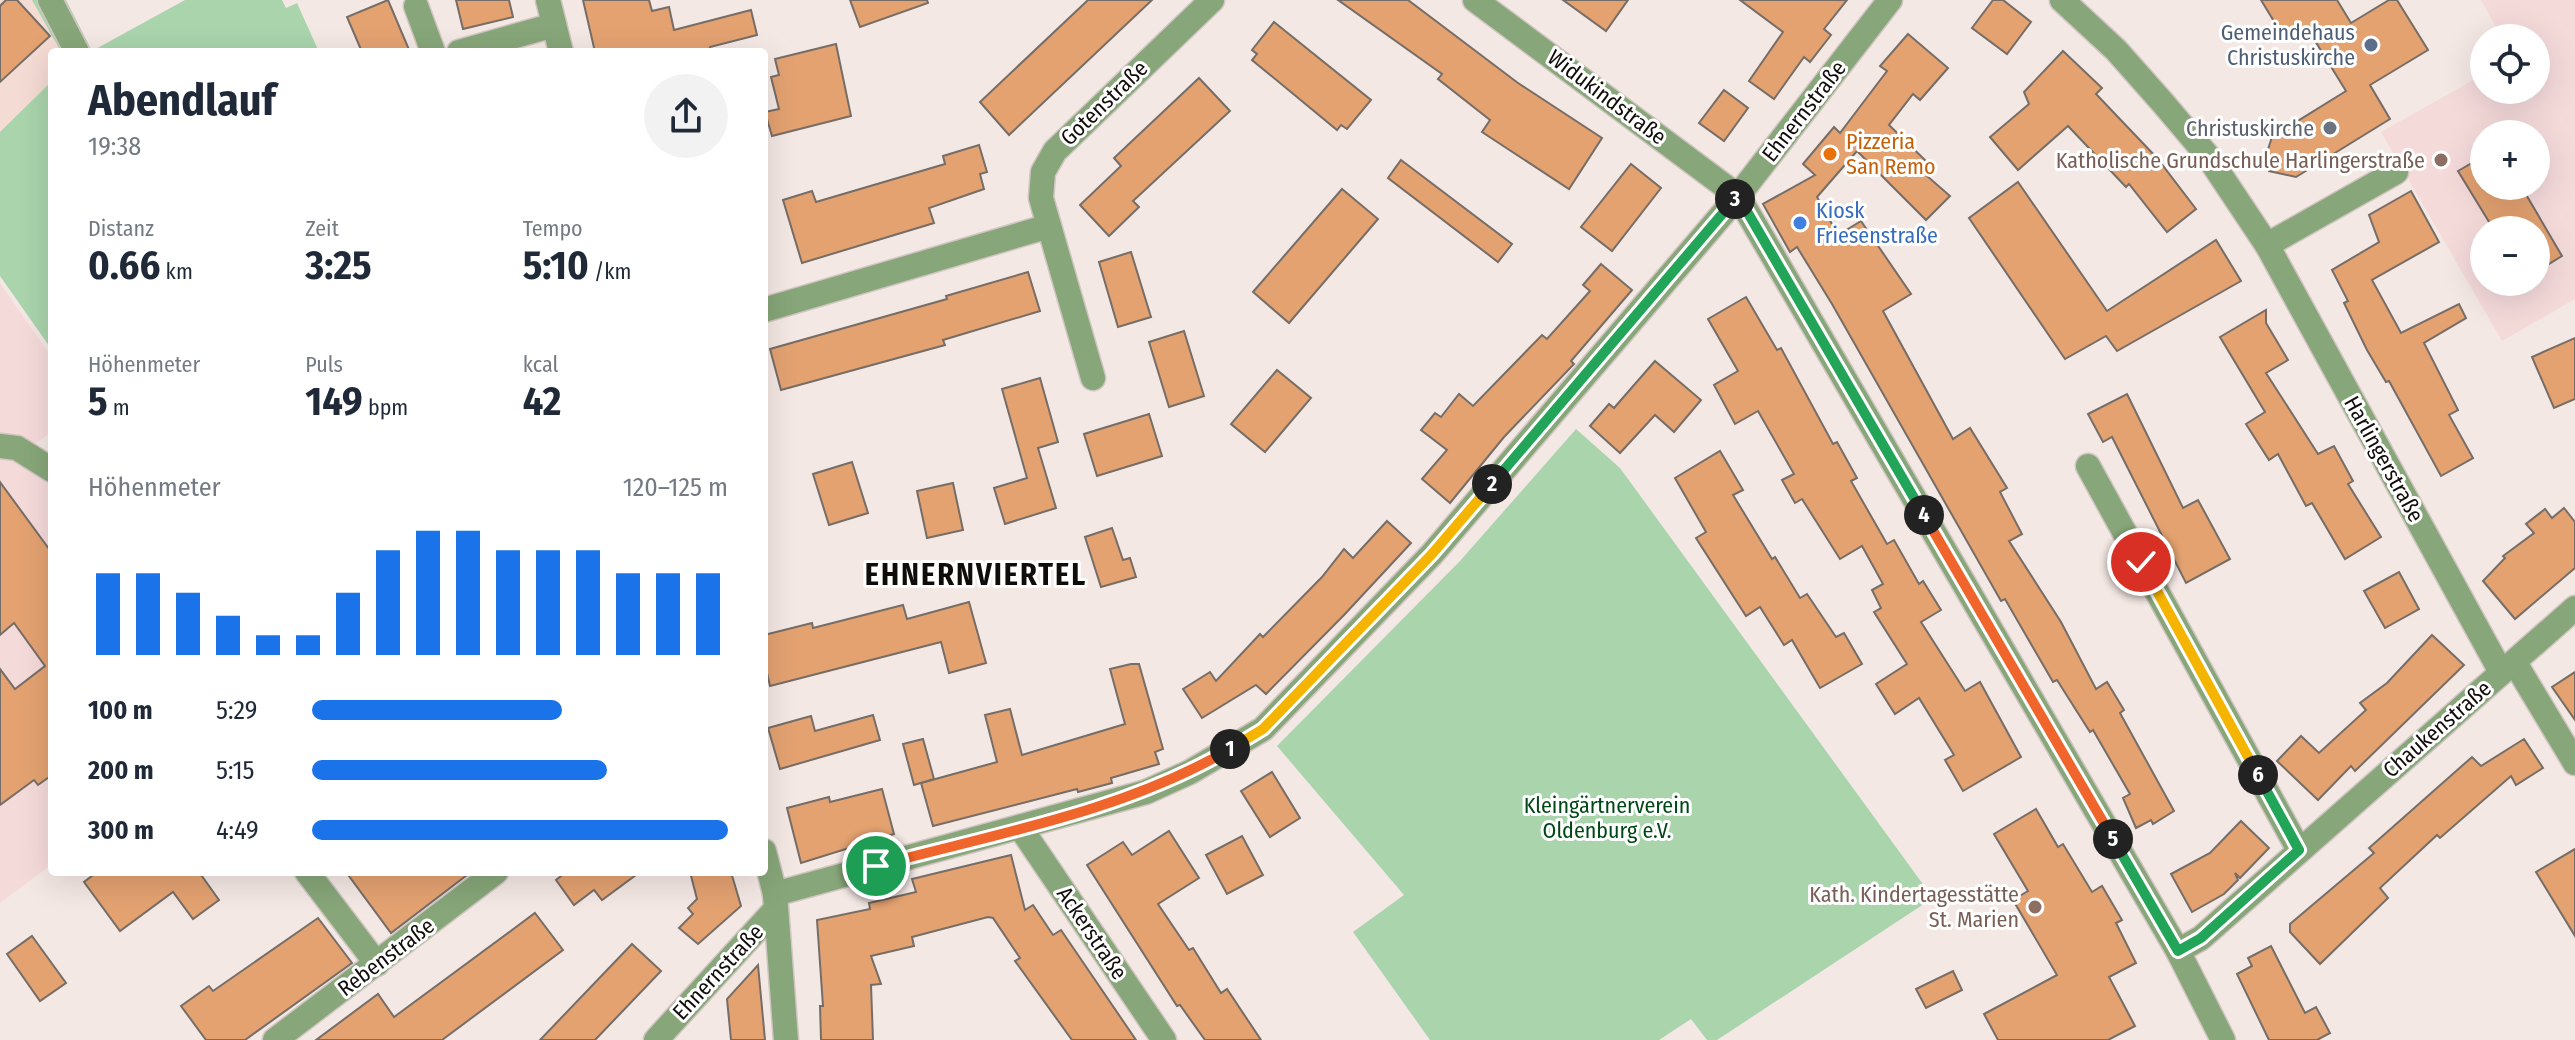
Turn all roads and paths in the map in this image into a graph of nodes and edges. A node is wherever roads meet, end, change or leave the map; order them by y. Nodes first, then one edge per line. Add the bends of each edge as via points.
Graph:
1 (50, 0) edge
2 (548, 0) edge
3 (1212, 0) edge
4 (1475, 0) edge
5 (1890, 0) edge
6 (2062, 0) edge
7 (416, 6) dead end
8 (554, 25) junction
9 (75, 48) edge
10 (432, 48) edge
11 (473, 48) edge
12 (560, 48) edge
13 (2396, 172) dead end
14 (1738, 196) junction
15 (1049, 226) junction
16 (2267, 245) junction
17 (768, 309) edge
18 (1093, 378) dead end
19 (0, 446) edge
20 (2088, 466) dead end
21 (48, 467) edge
22 (2575, 608) edge
23 (2508, 668) junction
24 (2575, 763) edge
25 (1020, 827) junction
26 (2299, 850) junction
27 (768, 868) edge
28 (310, 876) edge
29 (487, 876) edge
30 (776, 901) junction
31 (2178, 951) junction
32 (377, 964) junction
33 (275, 1040) edge
34 (656, 1040) edge
35 (786, 1040) edge
36 (1164, 1040) edge
37 (2223, 1040) edge

1 - 9 street
2 - 8 street
3 - 15 street, Gotenstraße via 1055,151 1043,172 1041,198
4 - 14 street, Widukindstraße
5 - 14 street, Ehnernstraße
6 - 16 street, Harlingerstraße via 2116,50 2207,155
7 - 10 street
8 - 11 street
8 - 12 street
13 - 16 street
14 - 25 street, Ehnernstraße via 1432,554 1263,729 1146,792
14 - 31 street
15 - 17 street
15 - 18 street, Gotenstraße
16 - 23 street, Harlingerstraße
19 - 21 street via 17,448
20 - 26 street
22 - 23 street, Chaukenstraße
23 - 24 street, Harlingerstraße
23 - 26 street, Chaukenstraße
25 - 30 street, Ehnernstraße
25 - 36 street, Ackerstraße
26 - 31 street, Chaukenstraße via 2201,938
27 - 30 street
28 - 32 street
29 - 32 street, Rebenstraße
30 - 34 street, Ehnernstraße
30 - 35 street
31 - 37 street
32 - 33 street, Rebenstraße

